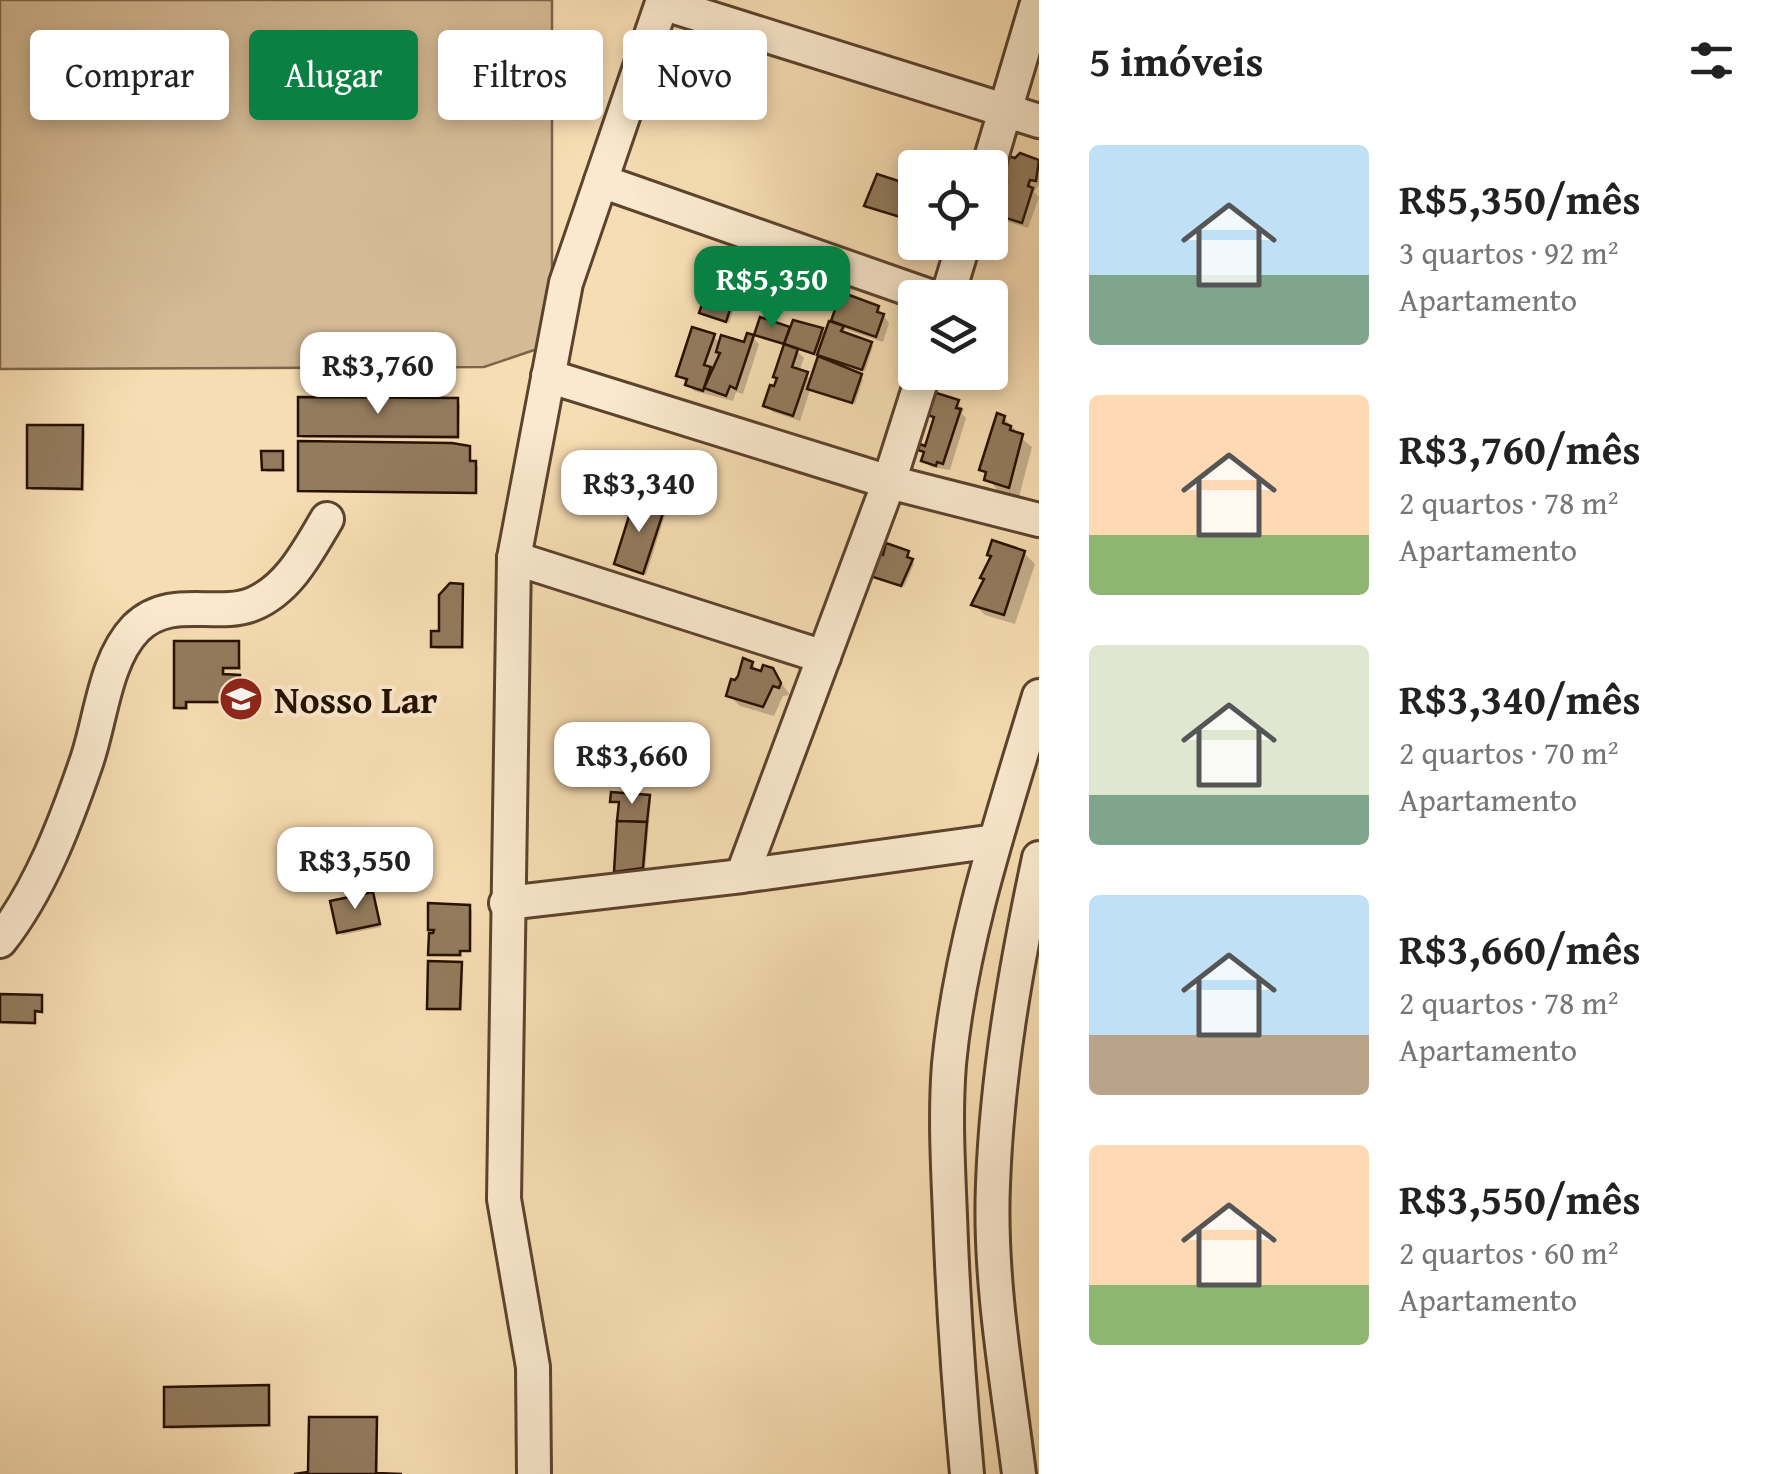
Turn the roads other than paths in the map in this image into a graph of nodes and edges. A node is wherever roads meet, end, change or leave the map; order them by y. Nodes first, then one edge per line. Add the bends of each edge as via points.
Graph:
1 (1038, 0) edge
2 (662, 1) edge
3 (1006, 109) junction
4 (1039, 121) edge
5 (993, 150) edge
6 (601, 181) junction
7 (898, 285) edge
8 (548, 376) junction
9 (918, 390) edge
10 (889, 482) junction
11 (327, 519) dead end
12 (1039, 520) edge
13 (514, 558) junction
14 (824, 658) junction
15 (1039, 696) edge
16 (995, 842) junction
17 (1039, 858) edge
18 (742, 876) junction
19 (506, 903) junction
20 (0, 941) edge
21 (1010, 1405) junction
22 (962, 1416) junction
23 (534, 1474) edge
24 (968, 1474) edge
25 (1019, 1474) edge

1 - 3 street
2 - 3 street
2 - 6 street
3 - 4 street
3 - 5 street
6 - 7 street
6 - 8 street via 566,283
8 - 10 street
8 - 13 street
9 - 10 street
10 - 12 street
10 - 14 street
11 - 20 street via 272,594 249,606 180,608 134,630 116,660 59,836
13 - 14 street
13 - 19 street
14 - 18 street
15 - 16 street
16 - 18 street
16 - 22 street via 957,1005 946,1108
17 - 21 street via 1008,1018 993,1186
18 - 19 street
19 - 23 street via 504,1199 533,1368
21 - 22 street via 995,1419
21 - 25 street
22 - 24 street

